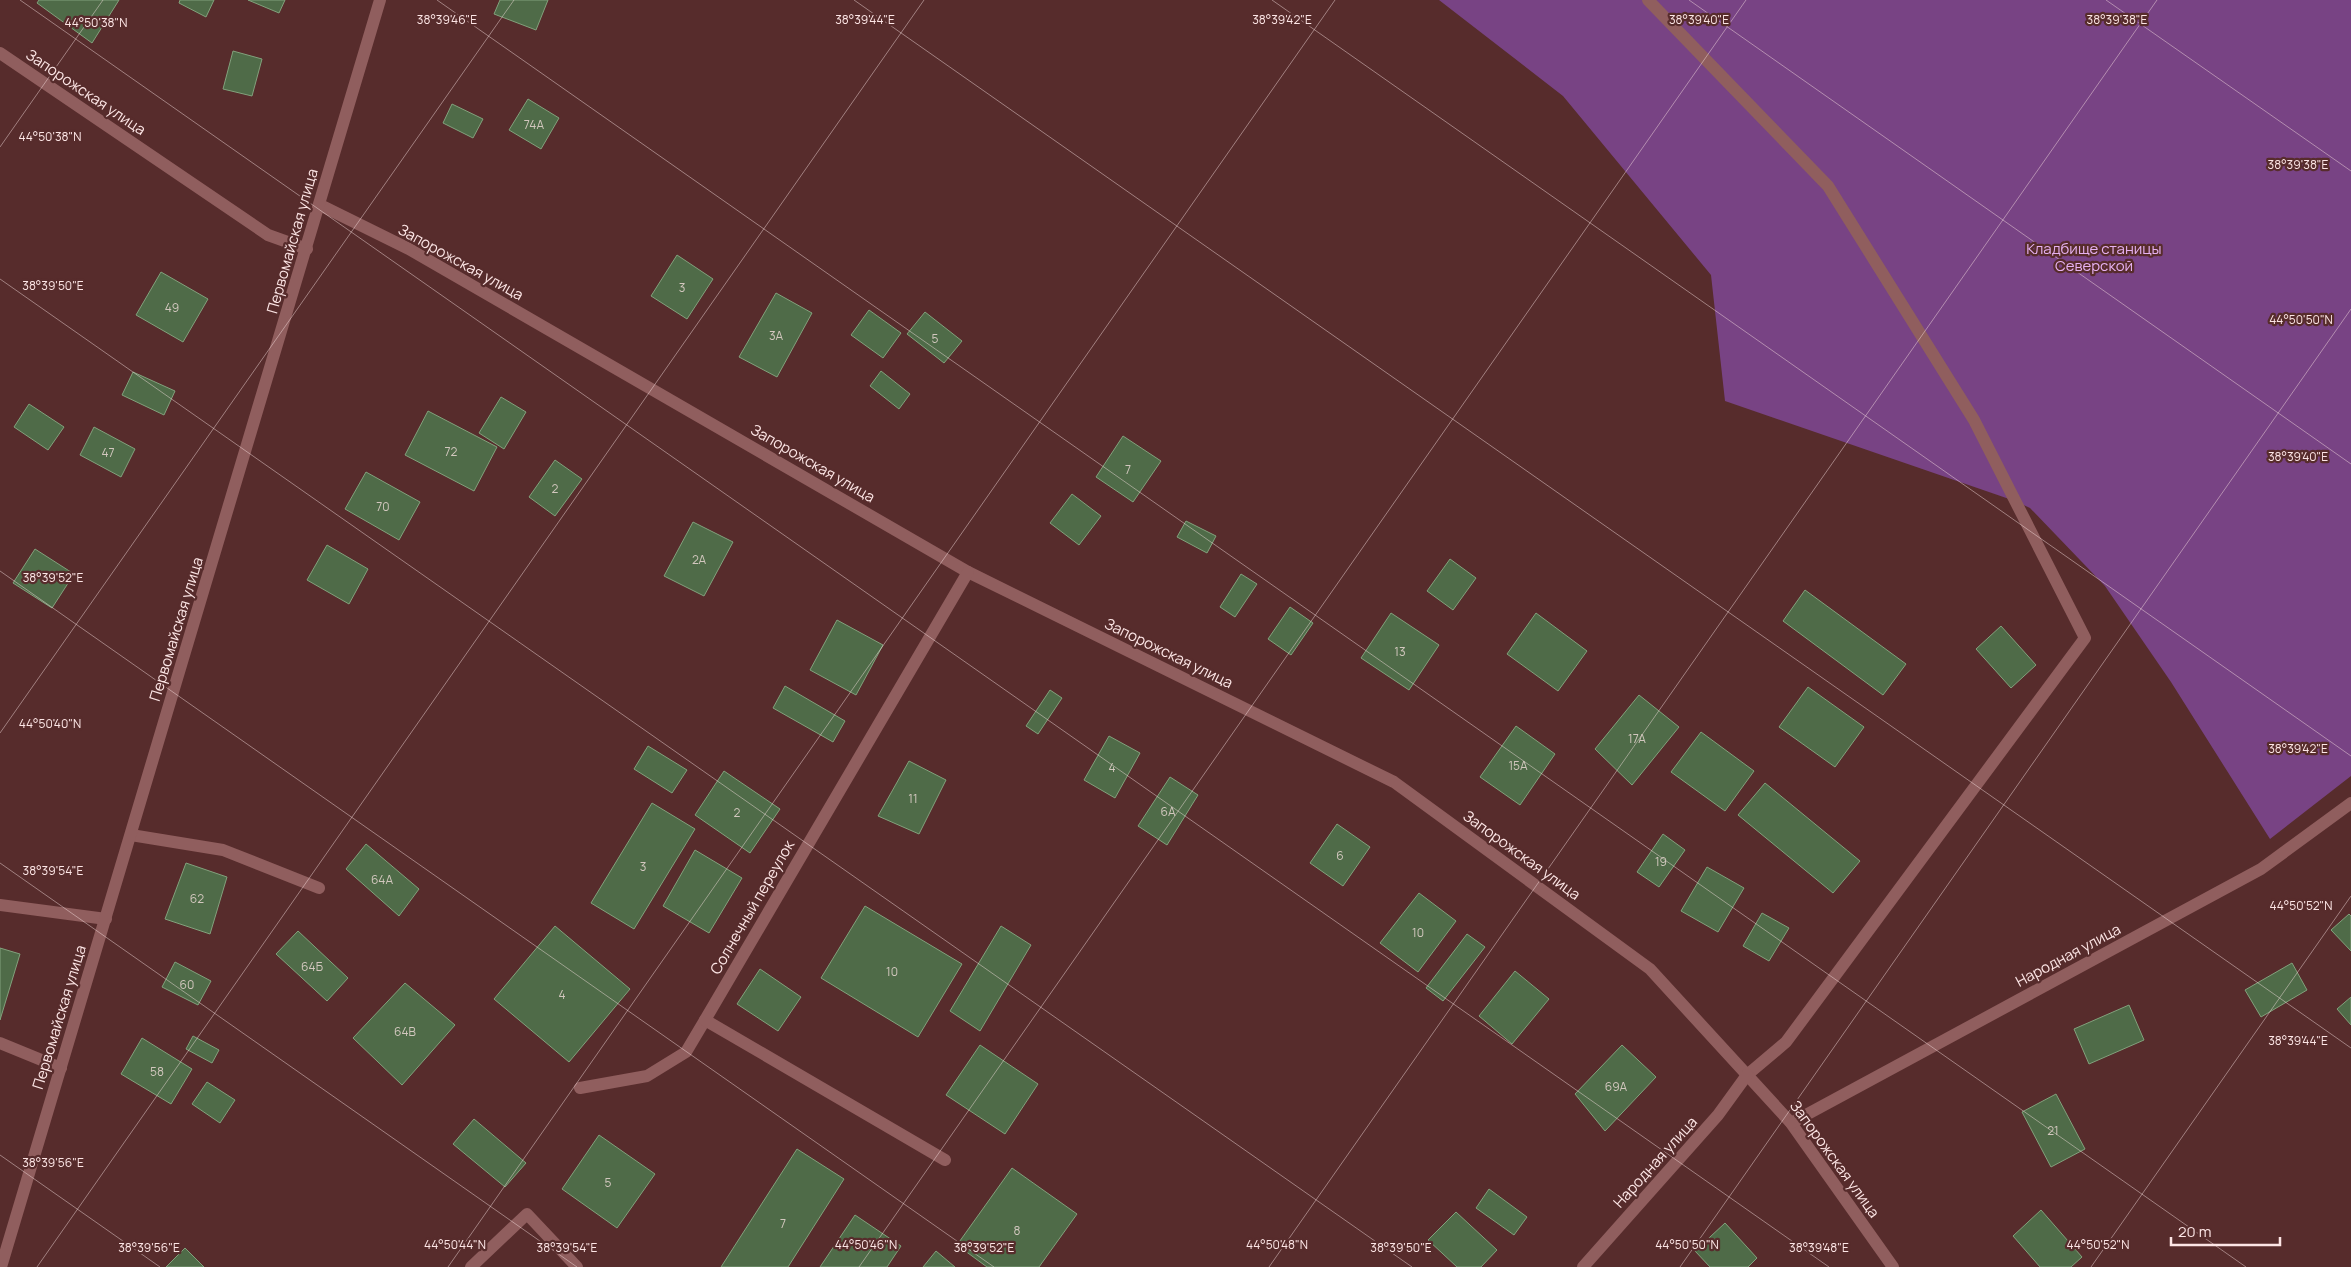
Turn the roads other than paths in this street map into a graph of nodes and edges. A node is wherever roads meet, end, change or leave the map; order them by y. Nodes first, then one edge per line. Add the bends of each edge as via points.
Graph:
1 (380, 0) edge
2 (1648, 0) edge
3 (0, 53) edge
4 (320, 205) junction
5 (307, 249) junction
6 (968, 572) junction
7 (2351, 803) edge
8 (131, 835) junction
9 (319, 888) dead end
10 (0, 905) edge
11 (106, 919) junction
12 (705, 1020) junction
13 (0, 1043) edge
14 (62, 1068) junction
15 (1747, 1075) junction
16 (580, 1088) dead end
17 (1792, 1123) junction
18 (945, 1160) dead end
19 (1, 1267) edge
20 (471, 1267) edge
21 (577, 1267) edge
22 (1583, 1267) edge
23 (1893, 1267) edge

1 - 4 street, Первомайская улица
2 - 15 street, Народная улица via 1828,186 1974,420 2086,638 1786,1042
3 - 5 street, Запорожская улица via 268,234
4 - 5 street, Первомайская улица
4 - 6 street, Запорожская улица via 409,249
5 - 8 street, Первомайская улица
6 - 12 street, Солнечный переулок
6 - 15 street, Запорожская улица via 1394,782 1650,969
7 - 17 street, Народная улица via 2261,869
8 - 9 street via 223,850
8 - 11 street, Первомайская улица
10 - 11 street
11 - 14 street, Первомайская улица
12 - 16 street, Солнечный переулок via 686,1052 647,1076
12 - 18 street
13 - 14 street
14 - 19 street, Первомайская улица
15 - 17 street, Запорожская улица
15 - 22 street, Народная улица via 1718,1115
17 - 23 street, Запорожская улица
20 - 21 street via 526,1214

